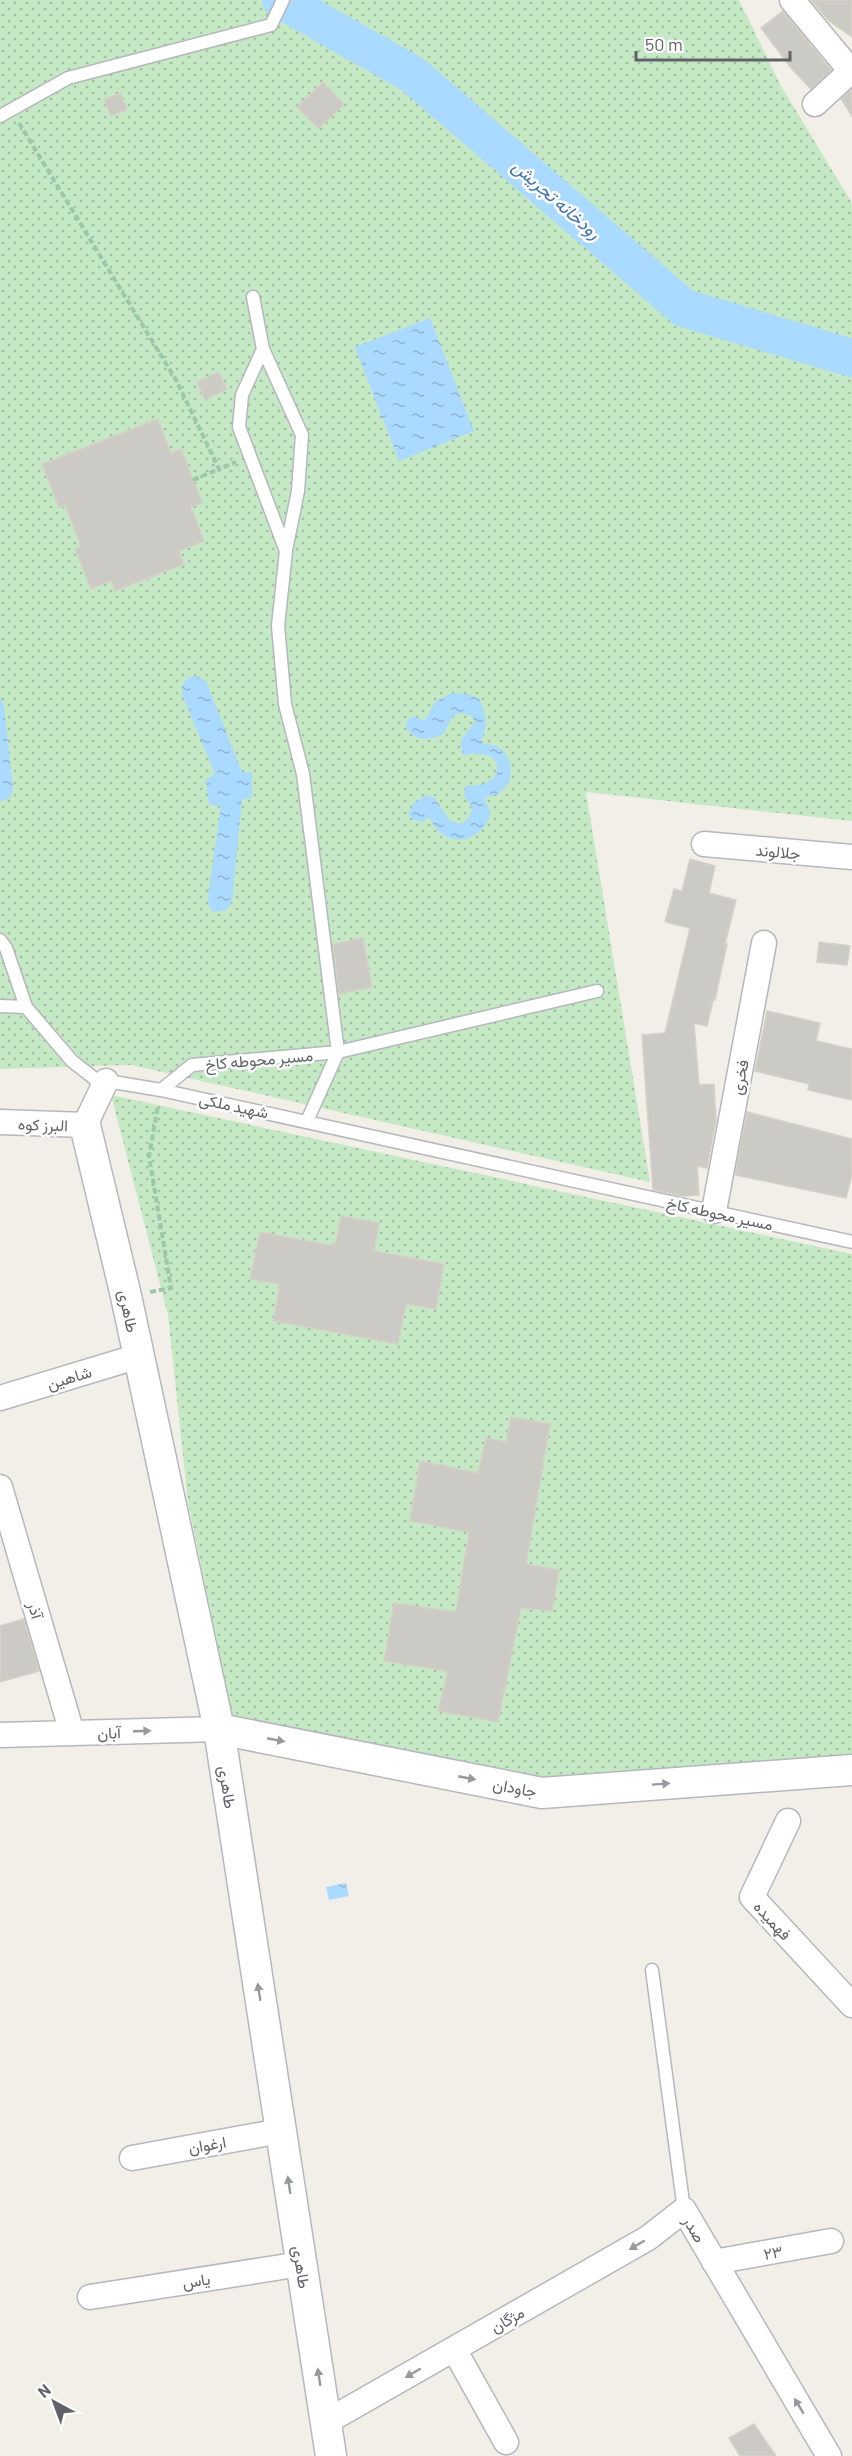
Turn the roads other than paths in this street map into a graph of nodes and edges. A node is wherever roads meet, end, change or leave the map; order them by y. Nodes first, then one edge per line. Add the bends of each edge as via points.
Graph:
1 (284, 0) edge
2 (792, 0) edge
3 (852, 70) edge
4 (815, 104) dead end
5 (5, 113) edge
6 (253, 297) dead end
7 (263, 349) junction
8 (286, 551) junction
9 (704, 844) dead end
10 (852, 857) edge
11 (0, 940) edge
12 (764, 943) dead end
13 (597, 991) dead end
14 (0, 1006) edge
15 (26, 1007) junction
16 (338, 1052) junction
17 (106, 1081) junction
18 (161, 1090) junction
19 (307, 1121) junction
20 (0, 1122) edge
21 (85, 1125) junction
22 (714, 1211) junction
23 (852, 1242) edge
24 (139, 1356) junction
25 (0, 1398) edge
26 (0, 1487) edge
27 (219, 1729) junction
28 (72, 1733) junction
29 (0, 1735) edge
30 (852, 1770) edge
31 (788, 1821) dead end
32 (652, 1970) dead end
33 (852, 2005) edge
34 (281, 2131) junction
35 (132, 2158) dead end
36 (684, 2210) junction
37 (831, 2241) dead end
38 (714, 2262) junction
39 (302, 2264) junction
40 (90, 2297) dead end
41 (454, 2349) junction
42 (326, 2422) junction
43 (506, 2442) dead end
44 (331, 2456) edge
45 (829, 2456) edge

1 - 5 lane via 271,25 68,78
2 - 3 street
3 - 4 street
6 - 7 lane
7 - 8 lane via 302,435 298,491
7 - 8 lane via 242,395 239,427
8 - 16 lane via 278,626 285,704 303,774
9 - 10 street, جلالوند
11 - 15 lane
12 - 22 street, فخری
13 - 16 lane, مسیر محوطه کاخ
14 - 15 lane
15 - 17 lane via 72,1061 95,1079
16 - 18 lane, مسیر محوطه کاخ via 192,1065
16 - 19 lane
17 - 18 lane
17 - 21 street
18 - 19 lane, شهید ملکی
19 - 22 lane, مسیر محوطه کاخ
20 - 21 street, البرز کوه
21 - 24 street, طاهری
22 - 23 lane, مسیر محوطه کاخ
24 - 25 street, شاهین
24 - 27 street, طاهری
26 - 28 street, آذر
28 -> 27 street, آبان
27 -> 30 street, جاودان via 542,1793
34 -> 27 street, طاهری
28 - 29 street, آبان
31 - 33 street, فهمیده via 752,1897
32 - 36 lane, صدر
34 - 35 street, ارغوان
39 -> 34 street, طاهری
36 - 38 street, صدر
36 -> 41 street, مژگان via 648,2238
37 - 38 street, ۲۳
45 -> 38 street, صدر
39 - 40 street, یاس
42 -> 39 street, طاهری
41 -> 42 street, مژگان
41 - 43 street
42 - 44 street, طاهری

